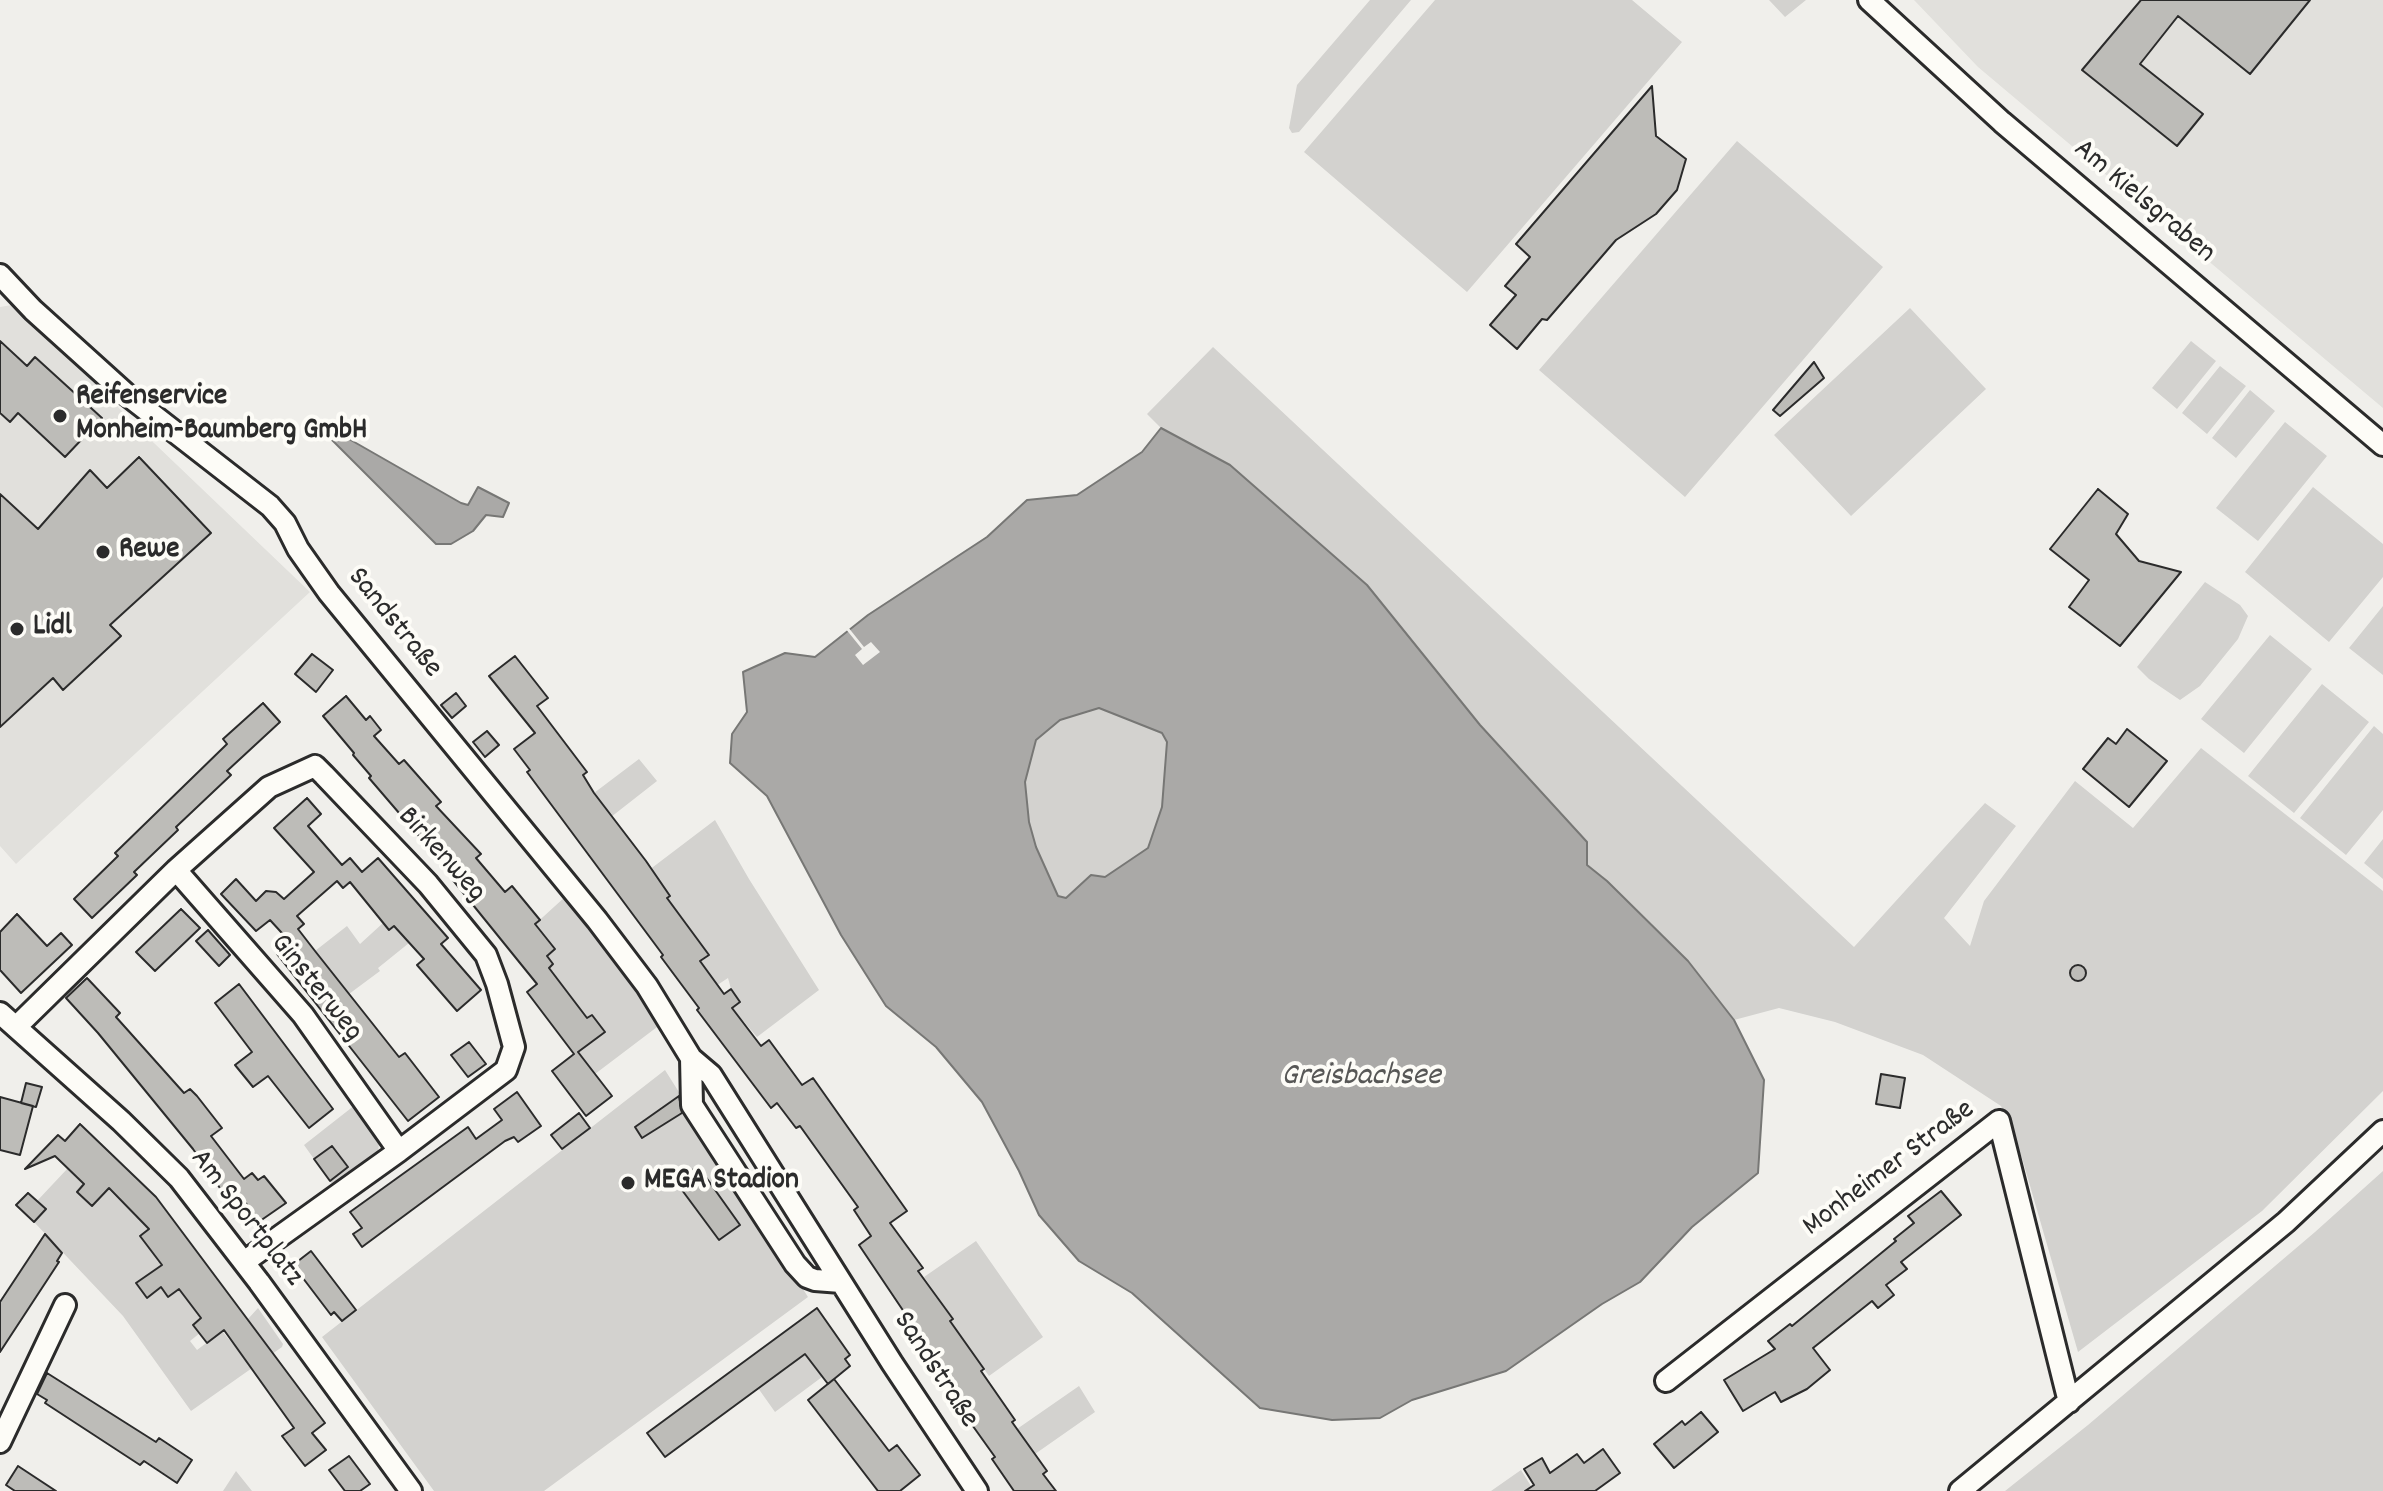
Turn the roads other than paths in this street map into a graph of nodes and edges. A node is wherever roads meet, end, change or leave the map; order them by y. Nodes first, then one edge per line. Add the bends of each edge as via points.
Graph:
1 (1869, 0) edge
2 (0, 275) edge
3 (2383, 445) edge
4 (176, 870) junction
5 (8, 1020) edge
6 (691, 1058) junction
7 (2383, 1131) edge
8 (399, 1151) junction
9 (244, 1262) junction
10 (841, 1282) junction
11 (65, 1305) dead end
12 (1666, 1381) dead end
13 (2069, 1402) junction
14 (0, 1442) edge
15 (411, 1491) edge
16 (977, 1491) edge
17 (1960, 1491) edge

1 - 3 street, Am Kielsgraben via 2002,122
2 - 6 street, Sandstraße via 126,394 270,506 329,593 597,920 647,986
4 - 5 street, Birkenweg
4 - 8 street, Ginsterweg via 303,1015
4 - 8 street, Birkenweg via 269,787 315,766 428,884 486,955 514,1047 506,1070
5 - 9 street, Am Sportplatz via 179,1178
6 - 10 street, Sandstraße via 711,1075
6 - 10 street via 692,1105 795,1264 807,1277
7 - 13 street via 2286,1222
8 - 9 street, Birkenweg
9 - 15 street, Am Sportplatz
10 - 16 street, Sandstraße
11 - 14 street
12 - 13 street, Monheimer Straße via 1999,1121
13 - 17 street

